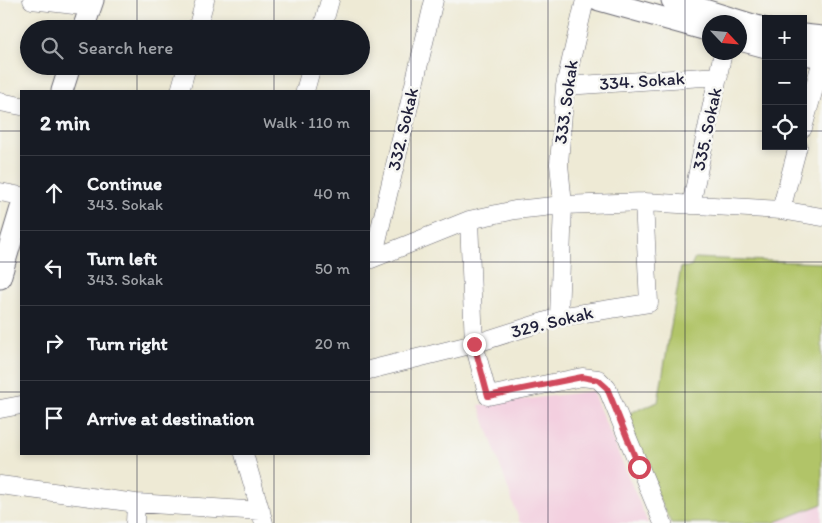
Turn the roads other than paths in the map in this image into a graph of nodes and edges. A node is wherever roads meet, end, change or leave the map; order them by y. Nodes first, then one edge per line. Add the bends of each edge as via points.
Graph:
1 (32, 0) edge
2 (205, 0) edge
3 (330, 0) edge
4 (434, 0) edge
5 (586, 0) edge
6 (599, 0) edge
7 (672, 0) edge
8 (92, 3) edge
9 (714, 15) edge
10 (86, 20) edge
11 (200, 20) edge
12 (324, 20) edge
13 (747, 24) edge
14 (762, 28) edge
15 (807, 35) edge
16 (822, 37) edge
17 (747, 42) edge
18 (762, 46) edge
19 (807, 55) edge
20 (822, 58) edge
21 (721, 60) edge
22 (67, 75) edge
23 (184, 75) edge
24 (309, 75) edge
25 (718, 76) junction
26 (565, 86) junction
27 (62, 90) edge
28 (180, 90) edge
29 (305, 90) edge
30 (0, 102) edge
31 (20, 106) edge
32 (807, 113) edge
33 (797, 150) edge
34 (0, 192) edge
35 (20, 196) edge
36 (644, 202) junction
37 (563, 205) junction
38 (691, 205) junction
39 (780, 210) junction
40 (20, 211) edge
41 (822, 217) edge
42 (469, 220) junction
43 (371, 259) edge
44 (0, 278) edge
45 (559, 317) junction
46 (474, 344) junction
47 (370, 370) edge
48 (20, 404) edge
49 (0, 409) edge
50 (244, 455) edge
51 (0, 485) edge
52 (136, 504) junction
53 (262, 517) edge
54 (135, 523) edge
55 (663, 523) edge

1 - 8 street
2 - 11 street
3 - 12 street
4 - 43 street, 332. Sokak
5 - 26 street, 333. Sokak
6 - 9 main road
7 - 9 main road
8 - 10 main road
13 - 14 main road
15 - 16 main road
17 - 18 main road
19 - 20 main road
20 - 32 street
21 - 25 street, 335. Sokak
22 - 27 main road
23 - 28 street
24 - 29 street
25 - 26 street, 334. Sokak
25 - 38 street, 335. Sokak
26 - 37 street, 333. Sokak via 558,164
30 - 31 street
33 - 39 street
34 - 35 street
36 - 37 street
36 - 38 street
36 - 45 street, 329. Sokak via 648,303
37 - 42 street
37 - 45 street, 333. Sokak
38 - 39 street
39 - 41 street
40 - 44 main road
42 - 43 street
42 - 46 street
45 - 46 street, 329. Sokak
46 - 47 street, 329. Sokak
46 - 55 street via 488,396 582,377 598,380 607,388
48 - 49 street
50 - 53 street
51 - 52 street
52 - 53 street
52 - 54 street

